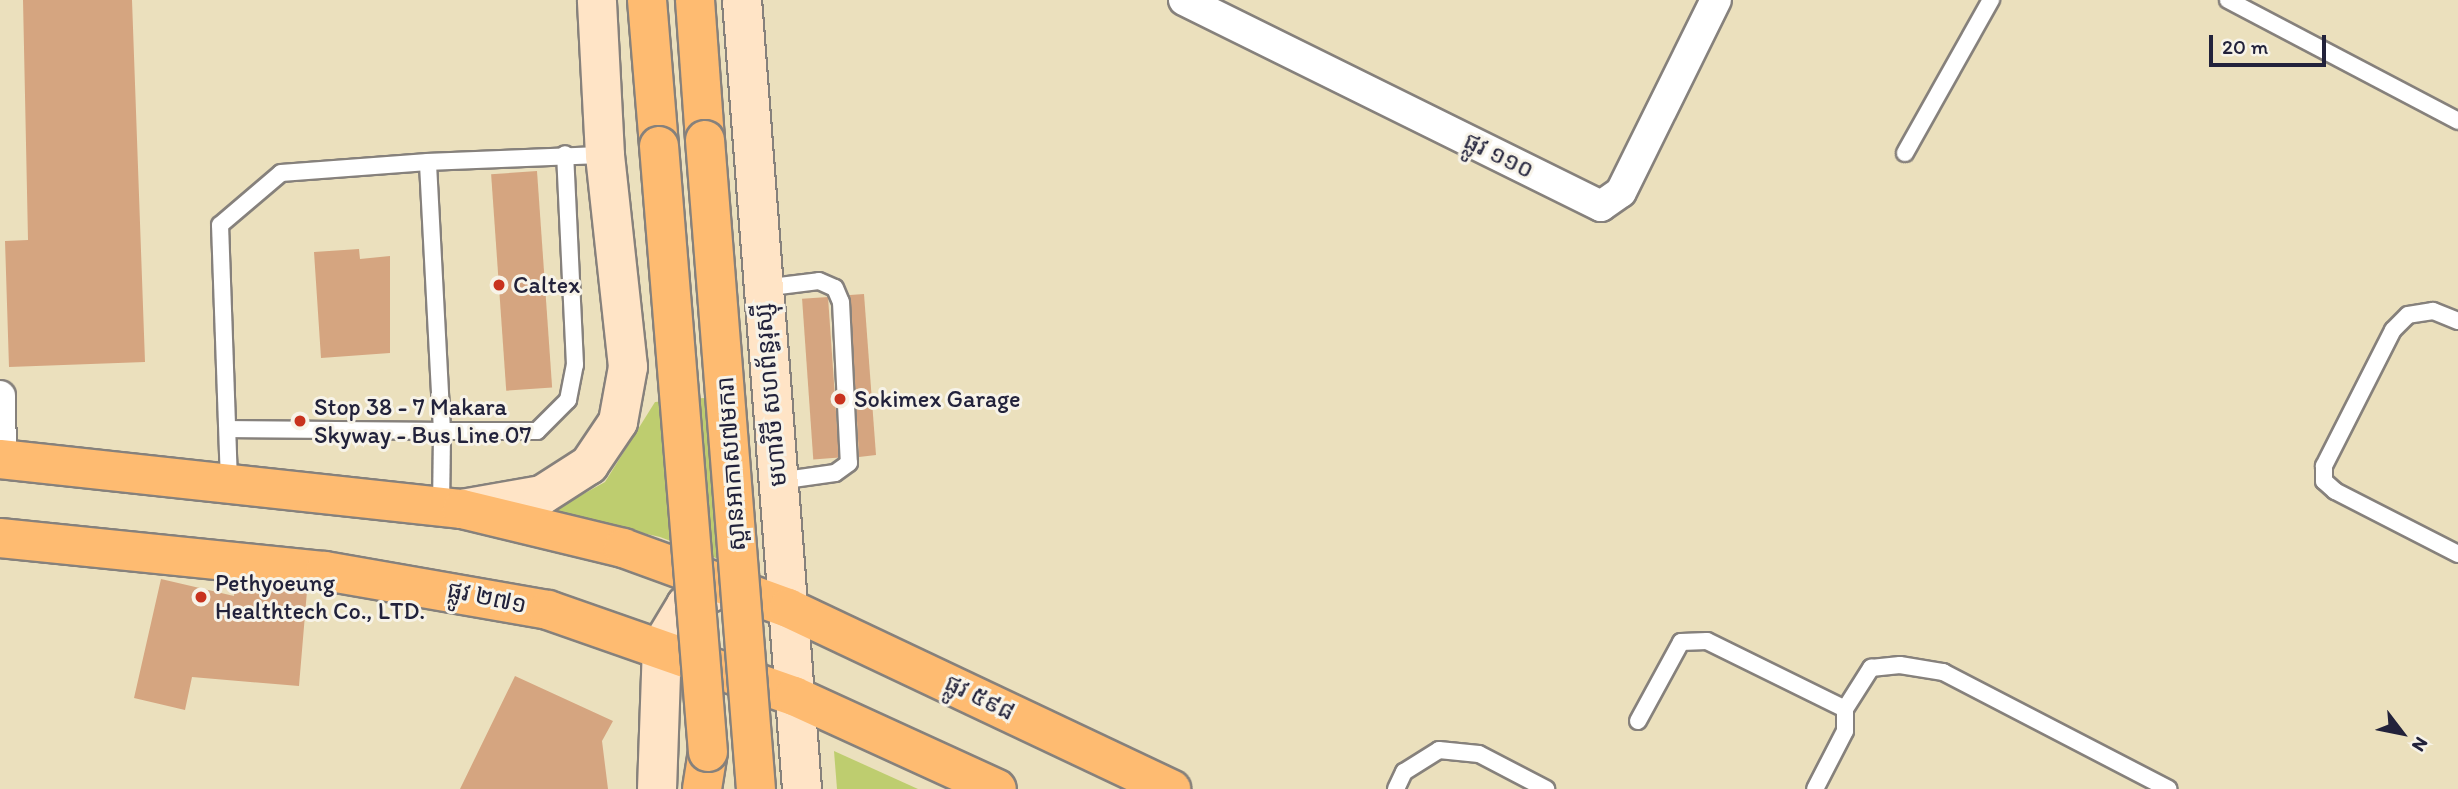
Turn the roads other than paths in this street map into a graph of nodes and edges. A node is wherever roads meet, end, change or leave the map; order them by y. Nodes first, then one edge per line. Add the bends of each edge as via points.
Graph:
1 (597, 0) edge
2 (647, 0) edge
3 (695, 0) edge
4 (742, 0) edge
5 (1184, 0) edge
6 (1716, 0) edge
7 (1991, 0) edge
8 (2228, 0) edge
9 (2458, 121) edge
10 (1905, 153) dead end
11 (565, 154) junction
12 (605, 155) junction
13 (428, 162) junction
14 (760, 288) junction
15 (2458, 321) edge
16 (0, 396) edge
17 (230, 429) junction
18 (442, 431) junction
19 (1, 459) edge
20 (777, 481) junction
21 (229, 482) junction
22 (451, 508) junction
23 (0, 538) edge
24 (2458, 554) edge
25 (728, 585) junction
26 (788, 608) junction
27 (662, 645) junction
28 (794, 696) junction
29 (1845, 709) junction
30 (1638, 721) dead end
31 (706, 777) edge
32 (657, 789) edge
33 (756, 789) edge
34 (802, 789) edge
35 (997, 789) edge
36 (1171, 789) edge
37 (1396, 789) edge
38 (1546, 789) edge
39 (1815, 789) edge
40 (2169, 789) edge

1 - 12 main road
2 - 31 main road, ស្ពានអាកាស៧មករា, bridge
3 - 33 main road, ស្ពានអាកាស៧មករា, bridge
4 - 14 main road, មហាវិថី សហព័ន្ធរុស្ស៊ី
5 - 6 street, ផ្លូវ ១១០ via 1601,206 1621,192
7 - 10 lane
8 - 9 lane
11 - 12 lane
11 - 13 lane
11 - 18 lane via 575,365 568,400 537,431
12 - 22 main road via 628,367 618,422 589,465 542,495
13 - 17 lane via 281,173 220,225
13 - 18 lane
14 - 20 main road, មហាវិថី សហព័ន្ធរុស្ស៊ី
14 - 20 lane via 819,281 835,288 841,302 849,463 835,473
15 - 24 lane via 2433,311 2408,315 2393,330 2324,466 2324,481
16 - 19 street
17 - 18 lane
17 - 21 lane
18 - 22 lane
19 - 21 main road
20 - 26 main road, មហាវិថី សហព័ន្ធរុស្ស៊ី
21 - 22 main road
22 - 25 main road via 623,548
23 - 27 main road, ផ្លូវ ២៧១ via 451,589
25 - 26 main road
25 - 27 main road via 686,605
26 - 28 main road, មហាវិថី សហព័ន្ធរុស្ស៊ី
26 - 36 main road, ផ្លូវ ៥៩៨
27 - 28 main road, ផ្លូវ ២៧១
27 - 32 main road
28 - 34 main road, មហាវិថី សហព័ន្ធរុស្ស៊ី
28 - 35 main road
29 - 30 lane via 1707,641 1681,642
29 - 39 lane via 1844,731
29 - 40 lane via 1871,668 1943,672
37 - 38 lane via 1404,772 1439,750 1479,754

